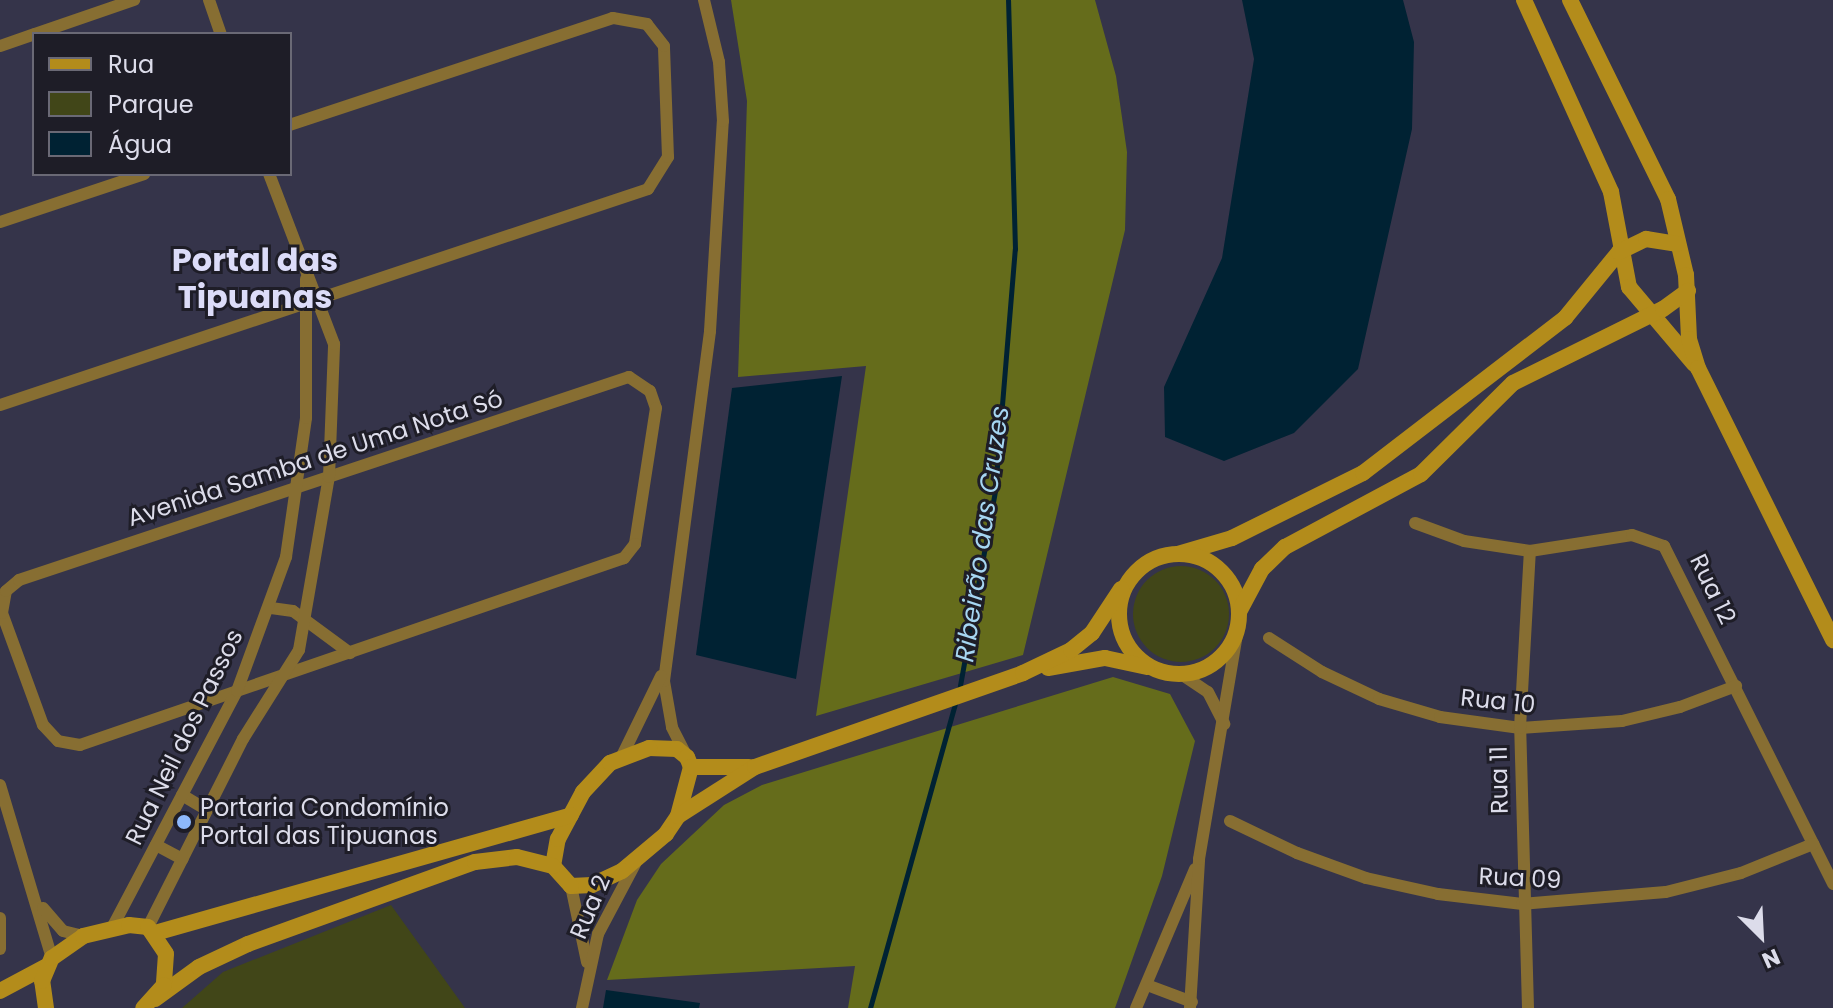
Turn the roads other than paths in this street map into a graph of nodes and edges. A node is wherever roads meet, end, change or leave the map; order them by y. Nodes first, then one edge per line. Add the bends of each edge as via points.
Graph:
1 (134, 0) edge
2 (209, 0) edge
3 (704, 0) edge
4 (1524, 0) edge
5 (1570, 0) edge
6 (40, 32) edge
7 (220, 32) edge
8 (32, 35) edge
9 (0, 46) edge
10 (292, 124) edge
11 (138, 176) edge
12 (270, 176) edge
13 (0, 222) edge
14 (1677, 244) junction
15 (1619, 252) junction
16 (306, 278) junction
17 (1688, 291) junction
18 (319, 299) junction
19 (302, 305) junction
20 (1651, 315) junction
21 (1698, 368) junction
22 (0, 405) edge
23 (329, 477) junction
24 (300, 487) junction
25 (1415, 523) dead end
26 (1530, 551) junction
27 (1178, 554) junction
28 (1121, 589) junction
29 (271, 608) junction
30 (303, 617) junction
31 (1238, 620) junction
32 (1269, 638) dead end
33 (1833, 640) edge
34 (350, 653) junction
35 (669, 654) junction
36 (1158, 670) junction
37 (1023, 673) junction
38 (1181, 674) junction
39 (276, 680) junction
40 (1736, 686) junction
41 (237, 691) junction
42 (1225, 726) junction
43 (1520, 728) junction
44 (622, 756) junction
45 (689, 762) junction
46 (755, 767) junction
47 (0, 785) edge
48 (182, 795) junction
49 (207, 810) junction
50 (571, 815) junction
51 (678, 816) junction
52 (1230, 821) dead end
53 (1813, 844) junction
54 (156, 845) junction
55 (182, 859) junction
56 (1199, 859) junction
57 (636, 861) junction
58 (553, 866) junction
59 (1833, 884) edge
60 (571, 886) junction
61 (35, 890) junction
62 (1522, 904) junction
63 (0, 918) edge
64 (113, 926) junction
65 (152, 930) junction
66 (83, 936) junction
67 (0, 949) edge
68 (48, 962) junction
69 (588, 973) junction
70 (1147, 985) junction
71 (0, 991) edge
72 (1189, 1002) edge
73 (149, 1003) edge
74 (46, 1008) edge
75 (582, 1008) edge
76 (1136, 1008) edge
77 (1199, 1008) edge
78 (1528, 1008) edge

1 - 6 street
2 - 7 street
3 - 35 street via 719,62 723,121 710,331
4 - 15 street via 1611,192
5 - 14 street via 1668,199
8 - 9 street
10 - 18 street via 613,18 647,24 664,46 669,149 663,171 641,192
11 - 13 street
12 - 16 street, Rua Neil dos Passos
14 - 15 street via 1646,239
14 - 17 street
15 - 20 street via 1629,287
15 - 27 street via 1565,318 1363,473 1232,538
16 - 18 street, Rua Neil dos Passos
16 - 19 street, Rua Neil dos Passos
17 - 20 street
17 - 21 street via 1689,339
18 - 19 street
18 - 23 street, Rua Neil dos Passos via 334,344
19 - 22 street
19 - 24 street, Rua Neil dos Passos via 306,418
20 - 21 street
20 - 31 street via 1513,383 1421,474 1285,547 1262,569
21 - 33 street
23 - 24 street, Avenida Samba de Uma Nota Só
23 - 30 street, Rua Neil dos Passos
23 - 34 street, Avenida Samba de Uma Nota Só via 629,377 640,380 656,408 631,552
24 - 29 street, Rua Neil dos Passos
24 - 41 street, Avenida Samba de Uma Nota Só via 19,580 6,591 2,613 43,725 58,741 80,745
25 - 26 street, Rua 12 via 1464,541
26 - 40 street, Rua 12 via 1632,535 1659,542 1673,558
26 - 43 street, Rua 11
27 - 28 street via 1151,561
27 - 31 street via 1197,557 1227,578
28 - 36 street via 1121,630 1129,647
28 - 37 street via 1092,633 1071,650
29 - 30 street via 282,606
29 - 41 street, Rua Neil dos Passos
30 - 34 street
30 - 39 street, Rua Neil dos Passos via 299,650
31 - 38 street via 1232,642 1211,665
31 - 42 street
32 - 43 street, Rua 10 via 1322,672 1379,699 1440,717
34 - 39 street
35 - 44 street
35 - 45 street via 665,702
36 - 37 street via 1105,658
36 - 38 street
37 - 46 street
38 - 42 street via 1208,692
39 - 41 street
39 - 49 street, Rua Neil dos Passos
40 - 43 street, Rua 10 via 1622,721
40 - 53 street, Rua 12
41 - 48 street, Rua Neil dos Passos
42 - 56 street
43 - 62 street, Rua 11
44 - 45 street via 663,747
44 - 50 street via 600,772
45 - 46 street
45 - 51 street
46 - 51 street
47 - 61 street
48 - 49 street
48 - 54 street, Rua Neil dos Passos
49 - 55 street, Rua Neil dos Passos
50 - 58 street via 558,839
50 - 65 street
51 - 57 street
52 - 62 street, Rua 09 via 1366,878
53 - 59 street, Rua 12
53 - 62 street, Rua 09 via 1741,873 1666,892
54 - 55 street
54 - 64 street, Rua Neil dos Passos
55 - 65 street, Rua Neil dos Passos
56 - 70 street
56 - 72 street
57 - 60 street via 592,885
57 - 69 street, Rua 2 via 604,921
58 - 60 street
58 - 73 street via 517,857 475,862 248,944 199,967
60 - 69 street, Rua 2 via 587,945
61 - 66 street via 53,923
61 - 68 street
62 - 78 street, Rua 11
63 - 67 street
64 - 65 street
64 - 66 street
65 - 73 street via 168,969
66 - 68 street
68 - 71 street
68 - 74 street
69 - 75 street, Rua 2
70 - 72 street
70 - 76 street
72 - 77 street

